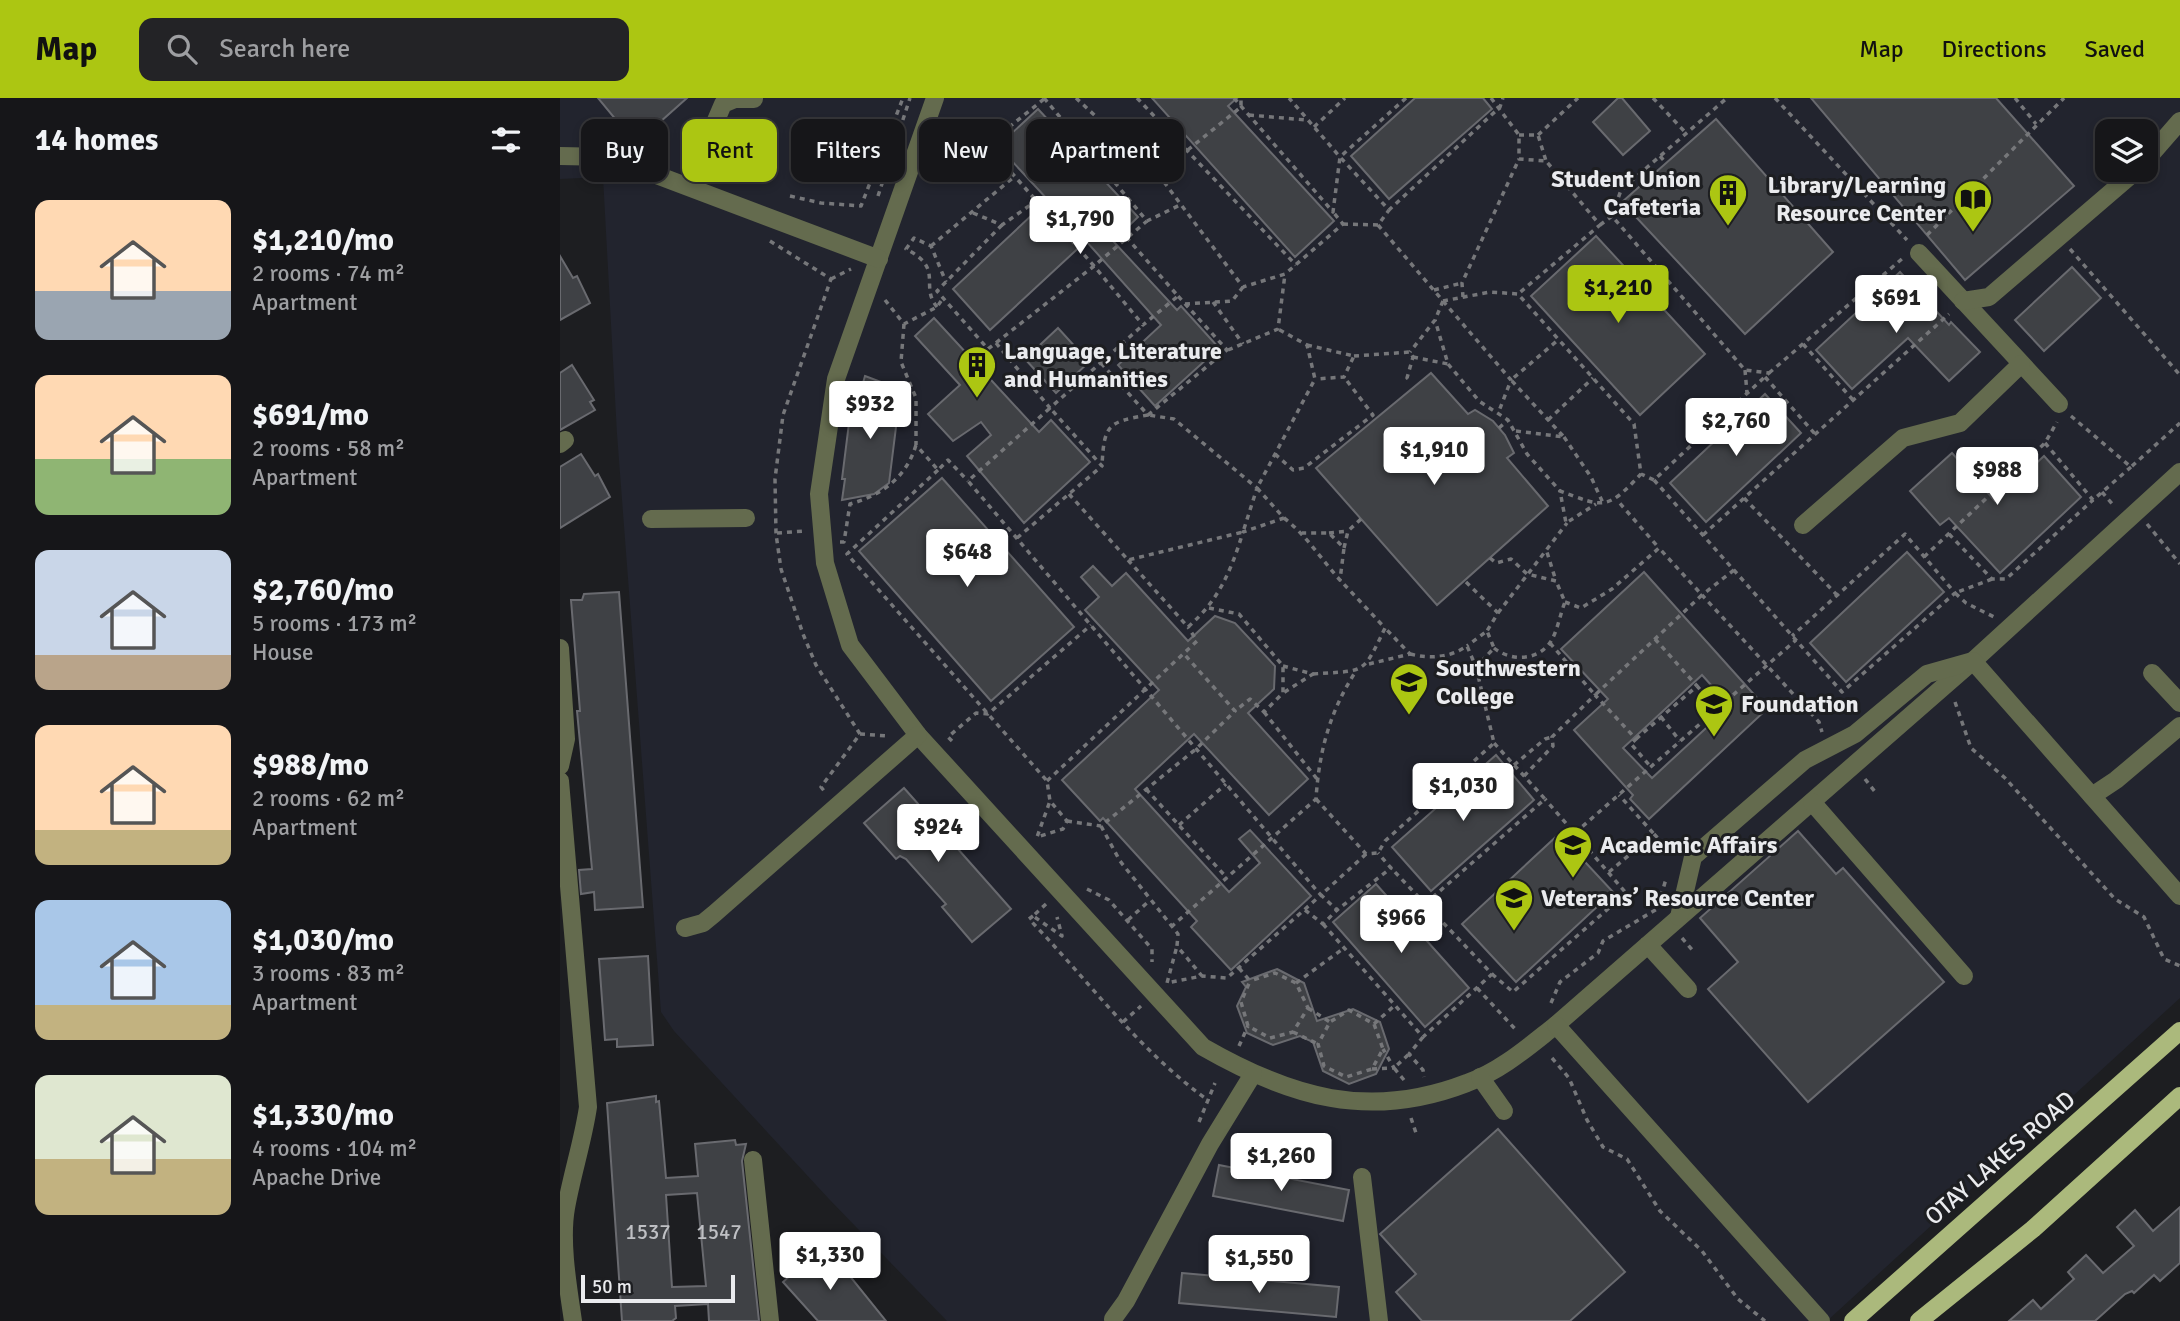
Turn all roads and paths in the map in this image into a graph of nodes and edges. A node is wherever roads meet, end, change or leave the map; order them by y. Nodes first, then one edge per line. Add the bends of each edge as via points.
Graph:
1 (903, 98) edge
2 (910, 98) edge
3 (935, 98) edge
4 (1044, 98) edge
5 (1076, 98) edge
6 (1138, 98) edge
7 (1234, 98) edge
8 (1241, 98) edge
9 (1289, 98) edge
10 (1345, 98) edge
11 (1406, 98) edge
12 (1492, 98) edge
13 (1503, 98) edge
14 (1578, 98) edge
15 (1653, 98) edge
16 (1727, 98) edge
17 (1775, 98) edge
18 (2015, 98) edge
19 (2064, 98) edge
20 (754, 99) edge
21 (900, 106) junction
22 (1241, 107) junction
23 (1500, 107) junction
24 (906, 108) junction
25 (1249, 116) junction
26 (717, 119) edge
27 (1099, 119) edge
28 (1308, 120) junction
29 (2180, 121) edge
30 (2036, 124) junction
31 (1314, 127) junction
32 (1686, 133) junction
33 (1519, 135) junction
34 (1538, 135) junction
35 (2158, 146) edge
36 (1187, 151) junction
37 (1184, 153) edge
38 (561, 154) edge
39 (1660, 156) junction
40 (1340, 157) junction
41 (1519, 159) junction
42 (1546, 161) junction
43 (1666, 163) dead end
44 (1015, 176) junction
45 (1164, 182) edge
46 (2123, 182) edge
47 (790, 196) dead end
48 (1036, 201) junction
49 (1180, 204) junction
50 (875, 207) dead end
51 (1389, 210) junction
52 (1333, 212) junction
53 (973, 213) junction
54 (1612, 216) junction
55 (1147, 221) junction
56 (1343, 224) junction
57 (1002, 225) junction
58 (1378, 225) junction
59 (1600, 225) junction
60 (2060, 237) junction
61 (1128, 238) junction
62 (931, 246) junction
63 (1915, 249) junction
64 (879, 259) junction
65 (1296, 265) junction
66 (1094, 266) junction
67 (848, 271) dead end
68 (1285, 274) junction
69 (831, 279) dead end
70 (946, 282) junction
71 (870, 283) junction
72 (1462, 283) junction
73 (1243, 287) junction
74 (1434, 290) junction
75 (1518, 295) junction
76 (1178, 296) junction
77 (1463, 297) junction
78 (943, 298) junction
79 (1443, 301) junction
80 (1963, 301) junction
81 (1213, 302) junction
82 (1185, 304) junction
83 (937, 307) junction
84 (1435, 320) junction
85 (904, 324) junction
86 (1143, 325) junction
87 (1278, 329) junction
88 (1558, 340) junction
89 (996, 343) junction
90 (1243, 344) junction
91 (1803, 344) junction
92 (1307, 345) junction
93 (1227, 350) junction
94 (1411, 354) junction
95 (1354, 356) junction
96 (1101, 363) junction
97 (1448, 364) junction
98 (2021, 364) junction
99 (1745, 370) junction
100 (1769, 373) junction
101 (2180, 375) edge
102 (1344, 377) junction
103 (1765, 377) junction
104 (1593, 378) junction
105 (1315, 379) junction
106 (1410, 380) dead end
107 (1511, 380) junction
108 (1747, 393) junction
109 (1853, 400) junction
110 (2061, 407) junction
111 (1051, 408) junction
112 (1499, 411) junction
113 (1148, 415) junction
114 (1508, 420) junction
115 (1548, 420) junction
116 (2180, 423) edge
117 (1499, 428) dead end
118 (1516, 431) junction
119 (1815, 434) junction
120 (1564, 437) junction
121 (2045, 443) junction
122 (916, 445) junction
123 (1275, 454) junction
124 (1101, 466) junction
125 (2131, 467) junction
126 (938, 470) junction
127 (2180, 472) edge
128 (1641, 474) junction
129 (1654, 480) junction
130 (968, 481) junction
131 (1257, 488) junction
132 (1560, 491) junction
133 (2102, 492) junction
134 (1069, 494) junction
135 (1744, 498) junction
136 (1616, 500) junction
137 (2093, 500) junction
138 (1603, 503) junction
139 (1596, 504) junction
140 (2115, 507) dead end
141 (746, 518) dead end
142 (651, 519) dead end
143 (1284, 519) junction
144 (1361, 519) dead end
145 (1568, 521) junction
146 (1803, 525) dead end
147 (2151, 529) dead end
148 (799, 531) dead end
149 (1348, 531) junction
150 (1242, 532) junction
151 (777, 533) dead end
152 (1302, 533) junction
153 (1329, 533) junction
154 (837, 534) dead end
155 (1949, 534) junction
156 (1703, 535) junction
157 (1017, 538) junction
158 (1344, 548) junction
159 (1659, 548) junction
160 (1546, 550) junction
161 (1924, 557) junction
162 (1490, 558) dead end
163 (1128, 559) junction
164 (2180, 564) edge
165 (1734, 570) junction
166 (1527, 574) junction
167 (1340, 580) junction
168 (1556, 581) junction
169 (1466, 582) dead end
170 (1702, 595) junction
171 (1837, 595) junction
172 (1564, 602) junction
173 (1209, 608) junction
174 (1498, 613) junction
175 (1091, 625) junction
176 (1188, 626) junction
177 (1385, 628) junction
178 (1487, 631) junction
179 (1792, 635) junction
180 (1656, 639) junction
181 (1796, 640) junction
182 (1550, 643) junction
183 (1467, 646) junction
184 (560, 648) edge
185 (1494, 648) junction
186 (1184, 654) junction
187 (1410, 654) junction
188 (1973, 661) junction
189 (1368, 665) junction
190 (1767, 665) junction
191 (1283, 666) junction
192 (1476, 667) junction
193 (1356, 671) junction
194 (2152, 673) dead end
195 (1313, 674) junction
196 (1697, 686) junction
197 (1146, 690) junction
198 (1283, 693) junction
199 (1595, 695) junction
200 (1955, 702) dead end
201 (2180, 703) edge
202 (1717, 709) junction
203 (1235, 712) junction
204 (1264, 712) junction
205 (988, 714) junction
206 (1661, 717) junction
207 (2180, 726) edge
208 (860, 734) dead end
209 (918, 735) junction
210 (888, 736) dead end
211 (1552, 737) junction
212 (1636, 739) junction
213 (1812, 739) dead end
214 (1680, 741) junction
215 (1494, 743) junction
216 (957, 747) dead end
217 (1196, 749) junction
218 (1514, 765) junction
219 (560, 766) edge
220 (1651, 767) junction
221 (1524, 776) junction
222 (1317, 779) junction
223 (1865, 779) dead end
224 (560, 780) edge
225 (1046, 781) junction
226 (1226, 784) junction
227 (1146, 789) junction
228 (1876, 793) dead end
229 (1619, 795) junction
230 (2092, 796) junction
231 (1316, 799) junction
232 (1545, 799) junction
233 (1050, 801) junction
234 (1812, 802) junction
235 (1066, 821) junction
236 (1179, 825) junction
237 (1101, 826) junction
238 (1028, 827) dead end
239 (1575, 833) junction
240 (1654, 834) junction
241 (1037, 837) junction
242 (1272, 839) junction
243 (1684, 847) dead end
244 (1046, 848) dead end
245 (1378, 852) junction
246 (1366, 854) junction
247 (1674, 855) junction
248 (1671, 866) dead end
249 (1391, 868) junction
250 (1609, 872) junction
251 (1667, 876) dead end
252 (1227, 878) junction
253 (1084, 886) dead end
254 (1321, 895) junction
255 (2180, 896) edge
256 (1053, 897) dead end
257 (1149, 901) junction
258 (1046, 904) junction
259 (1425, 904) junction
260 (1305, 909) junction
261 (1337, 910) junction
262 (1033, 916) junction
263 (1679, 917) junction
264 (1128, 920) junction
265 (1323, 925) junction
266 (1171, 927) junction
267 (685, 928) dead end
268 (1680, 936) dead end
269 (1648, 945) junction
270 (1178, 946) junction
271 (1343, 948) junction
272 (1694, 952) dead end
273 (1152, 966) dead end
274 (2180, 966) edge
275 (1239, 968) junction
276 (1159, 974) dead end
277 (1492, 974) junction
278 (1202, 976) junction
279 (1964, 976) dead end
280 (1250, 981) junction
281 (1167, 983) junction
282 (1296, 983) junction
283 (1477, 987) junction
284 (1688, 989) dead end
285 (1175, 992) dead end
286 (1142, 1005) dead end
287 (1395, 1005) junction
288 (1308, 1008) junction
289 (1552, 1018) junction
290 (1123, 1022) junction
291 (1330, 1022) junction
292 (1374, 1024) junction
293 (1248, 1026) junction
294 (2180, 1031) edge
295 (1293, 1032) junction
296 (1527, 1033) dead end
297 (1423, 1037) junction
298 (1229, 1043) dead end
299 (1318, 1044) junction
300 (1383, 1049) junction
301 (1409, 1054) junction
302 (1552, 1058) dead end
303 (1394, 1068) junction
304 (1373, 1069) junction
305 (1252, 1074) junction
306 (1480, 1077) junction
307 (1421, 1078) dead end
308 (1414, 1081) dead end
309 (1215, 1083) dead end
310 (2180, 1096) edge
311 (1209, 1101) junction
312 (1504, 1111) dead end
313 (1410, 1116) dead end
314 (1199, 1122) dead end
315 (1416, 1133) dead end
316 (753, 1160) dead end
317 (1363, 1177) dead end
318 (1113, 1319) edge
319 (573, 1321) edge
320 (770, 1321) edge
321 (1379, 1321) edge
322 (1763, 1321) edge
323 (1821, 1321) edge
324 (1853, 1321) edge
325 (1919, 1321) edge

1 - 21 path
2 - 24 path
3 - 64 street
4 - 44 path via 987,145
4 - 55 path
5 - 27 path
6 - 36 path
7 - 22 path
8 - 22 path
9 - 28 path
10 - 31 path
11 - 40 path
12 - 23 path
13 - 23 path
14 - 34 path
15 - 32 path
16 - 32 path
17 - 63 path
18 - 30 path
19 - 30 path
20 - 26 street via 723,104
21 - 24 path
21 - 47 path via 862,206
22 - 25 path
22 - 36 path
23 - 33 path
23 - 51 path
24 - 50 path
25 - 28 path
25 - 52 path
28 - 31 path
29 - 35 street
30 - 63 path
31 - 40 path
32 - 39 path
33 - 34 path
33 - 41 path
34 - 42 path
36 - 37 path
36 - 65 path
38 - 64 street via 609,157
39 - 43 path
39 - 54 path via 1621,190
40 - 51 path
40 - 52 path
41 - 42 path
41 - 72 path
42 - 59 path
44 - 48 path
44 - 53 path
45 - 49 path
46 - 60 street
48 - 57 path
48 - 66 path
49 - 55 path
49 - 73 path
51 - 58 path
52 - 56 path
53 - 57 path
53 - 62 path
54 - 59 path
54 - 99 path
55 - 61 path
56 - 58 path
56 - 65 path
57 - 70 path
58 - 74 path
59 - 75 path
60 - 80 street via 1989,297
60 - 101 path
61 - 66 path
61 - 76 path
62 - 70 path
62 - 83 path via 914,237 906,249 920,256 927,267 931,300
63 - 80 street
63 - 91 path
64 - 71 street
65 - 68 path
66 - 86 path
66 - 89 path
67 - 69 path
68 - 73 path
68 - 87 path
70 - 78 path via 937,291
71 - 85 path
71 - 209 street via 836,379 819,494 820,528 825,563 850,645
72 - 74 path
72 - 77 path
73 - 81 path via 1232,301
74 - 79 path
75 - 77 path via 1490,292
75 - 88 path
76 - 82 path
76 - 86 path
77 - 79 path
78 - 83 path
78 - 89 path via 988,349
79 - 84 path
79 - 107 path
80 - 98 street
80 - 109 path
81 - 82 path
81 - 90 path
82 - 93 path
83 - 85 path
84 - 94 path
84 - 97 path
85 - 122 path via 901,362 916,398
86 - 96 path
87 - 90 path
87 - 92 path
88 - 104 path
88 - 107 path
89 - 111 path
90 - 93 path
91 - 100 path
91 - 109 path
92 - 95 path
92 - 105 path
93 - 113 path
94 - 95 path
94 - 97 path
94 - 106 path
95 - 102 path
96 - 111 path
96 - 113 path
97 - 112 path via 1479,401
98 - 110 street
98 - 146 street via 1960,423 1903,438
99 - 100 path
99 - 108 path
100 - 103 path
102 - 105 path
102 - 123 path via 1375,416 1304,468 1293,470
103 - 108 path
103 - 119 path
104 - 115 path
104 - 128 path via 1634,424
105 - 123 path
107 - 112 path
107 - 115 path
108 - 129 path
109 - 119 path
110 - 121 path
110 - 125 path
111 - 124 path
111 - 130 path
112 - 114 path
113 - 124 path via 1118,420 1103,437
113 - 131 path via 1174,419
114 - 117 path
114 - 118 path
115 - 120 path
116 - 125 path
118 - 120 path
118 - 132 path via 1527,454
119 - 135 path
120 - 138 path
121 - 137 path
121 - 155 path
122 - 126 path
122 - 154 path via 910,466 893,482 873,496 849,503 844,542 839,542
123 - 131 path
124 - 134 path
125 - 133 path
126 - 130 path via 948,460
126 - 205 path via 847,554
127 - 188 street
128 - 129 path
128 - 136 path
129 - 156 path
130 - 157 path
131 - 143 path
131 - 150 path
132 - 139 path
132 - 145 path
133 - 137 path
133 - 140 path
134 - 157 path
134 - 163 path
135 - 156 path
135 - 171 path
136 - 138 path
136 - 159 path
137 - 155 path via 2006,579 1992,579
138 - 139 path
139 - 145 path
141 - 142 street
143 - 150 path
143 - 152 path
144 - 149 path
145 - 160 path
147 - 164 path
148 - 151 path
149 - 153 path
149 - 158 path
150 - 163 path
150 - 173 path via 1234,561
152 - 153 path
152 - 167 path
153 - 158 path
155 - 161 path
156 - 165 path
157 - 175 path
158 - 167 path
159 - 170 path
159 - 172 path via 1612,589 1581,608
160 - 166 path
160 - 168 path
161 - 171 path via 1905,534
161 - 181 path via 1955,593 1842,692
162 - 166 path via 1496,563 1511,559
163 - 176 path
165 - 170 path
165 - 179 path
166 - 168 path
166 - 174 path
167 - 177 path
168 - 172 path
169 - 174 path
170 - 180 path
170 - 190 path
171 - 179 path
172 - 182 path
173 - 176 path
173 - 191 path via 1238,614
174 - 178 path
175 - 197 path
175 - 205 path
176 - 186 path via 1197,641
177 - 187 path
177 - 189 path
178 - 183 path
178 - 185 path
179 - 181 path
180 - 196 path
180 - 199 path
181 - 190 path
182 - 185 path via 1535,656 1503,655
182 - 199 path
183 - 187 path via 1430,659
183 - 192 path
184 - 219 street via 566,739
185 - 192 path
186 - 197 path
186 - 203 path
187 - 189 path
188 - 230 street
188 - 234 street
188 - 263 street via 1927,674 1855,734 1805,761 1702,848 1693,857
189 - 193 path
190 - 202 path
190 - 213 path via 1819,722 1822,733
191 - 195 path
191 - 198 path
192 - 215 path
193 - 195 path
193 - 222 path via 1328,725
194 - 201 street
195 - 198 path
196 - 202 path
196 - 206 path
197 - 217 path
197 - 225 path
198 - 204 path
199 - 211 path
199 - 212 path
200 - 274 path via 1971,748 2005,778 2116,899 2144,917 2164,959
202 - 214 path
203 - 204 path via 1250,699
203 - 217 path
204 - 222 path
205 - 216 path via 976,713 948,737
205 - 225 path
206 - 212 path
206 - 214 path
207 - 230 street
208 - 210 path
209 - 267 street via 714,914
209 - 305 street via 1203,1047
211 - 218 path
211 - 221 path via 1553,746
212 - 220 path via 1631,744
214 - 220 path
215 - 218 path
215 - 245 path
217 - 226 path
217 - 227 path
218 - 221 path
220 - 229 path
221 - 232 path
222 - 231 path
223 - 228 path
224 - 319 street via 588,1107 566,1210
225 - 233 path
226 - 236 path
226 - 242 path
227 - 236 path
227 - 237 path
229 - 239 path
229 - 240 path
230 - 255 street
231 - 242 path
231 - 246 path
232 - 239 path
232 - 259 path
233 - 235 path
233 - 241 path
234 - 263 street
234 - 279 street
235 - 237 path
235 - 241 path via 1063,829
236 - 252 path
237 - 257 path via 1119,861
238 - 241 path
239 - 250 path
240 - 247 path
240 - 250 path
241 - 244 path
242 - 252 path
242 - 254 path
243 - 247 path
245 - 246 path
245 - 249 path
246 - 254 path
247 - 248 path
249 - 259 path
249 - 261 path
250 - 277 path via 1626,893 1513,992
251 - 289 path via 1657,909 1603,941 1598,953 1560,982
252 - 266 path
253 - 264 path via 1110,900
254 - 260 path
254 - 261 path
256 - 258 path
257 - 264 path
257 - 266 path
258 - 262 path
258 - 262 path via 1061,925 1062,936
259 - 277 path
260 - 265 path
260 - 275 path
261 - 265 path
262 - 290 path via 1029,919
263 - 269 street
264 - 273 path via 1152,949
265 - 271 path
266 - 270 path via 1178,934
268 - 272 path
269 - 284 street
269 - 289 street
270 - 278 path
270 - 281 path
271 - 282 path
271 - 287 path
275 - 278 path via 1227,978
275 - 280 path
276 - 281 path
277 - 283 path
278 - 281 path
280 - 282 path via 1275,973
280 - 293 path via 1241,1002
281 - 285 path
282 - 288 path
283 - 296 path via 1520,1034
283 - 297 path
286 - 290 path
287 - 292 path
287 - 297 path
288 - 291 path
288 - 295 path
289 - 306 street via 1510,1060
289 - 323 street
290 - 311 path
291 - 292 path via 1349,1010
291 - 299 path
292 - 300 path
293 - 295 path via 1270,1038
293 - 298 path via 1238,1049
294 - 324 main road, OTAY LAKES ROAD
295 - 299 path
297 - 301 path
299 - 304 path via 1324,1066 1346,1077
300 - 303 path
300 - 304 path
301 - 303 path
301 - 307 path via 1423,1070
302 - 322 path via 1569,1078 1603,1147 1627,1159 1660,1212 1702,1251 1738,1299
303 - 304 path
303 - 308 path via 1406,1083
305 - 306 street via 1301,1093 1352,1102 1417,1098
305 - 318 street
306 - 312 street
309 - 311 path
310 - 325 main road via 2033,1229
311 - 314 path
313 - 315 path
316 - 320 street
317 - 321 street

